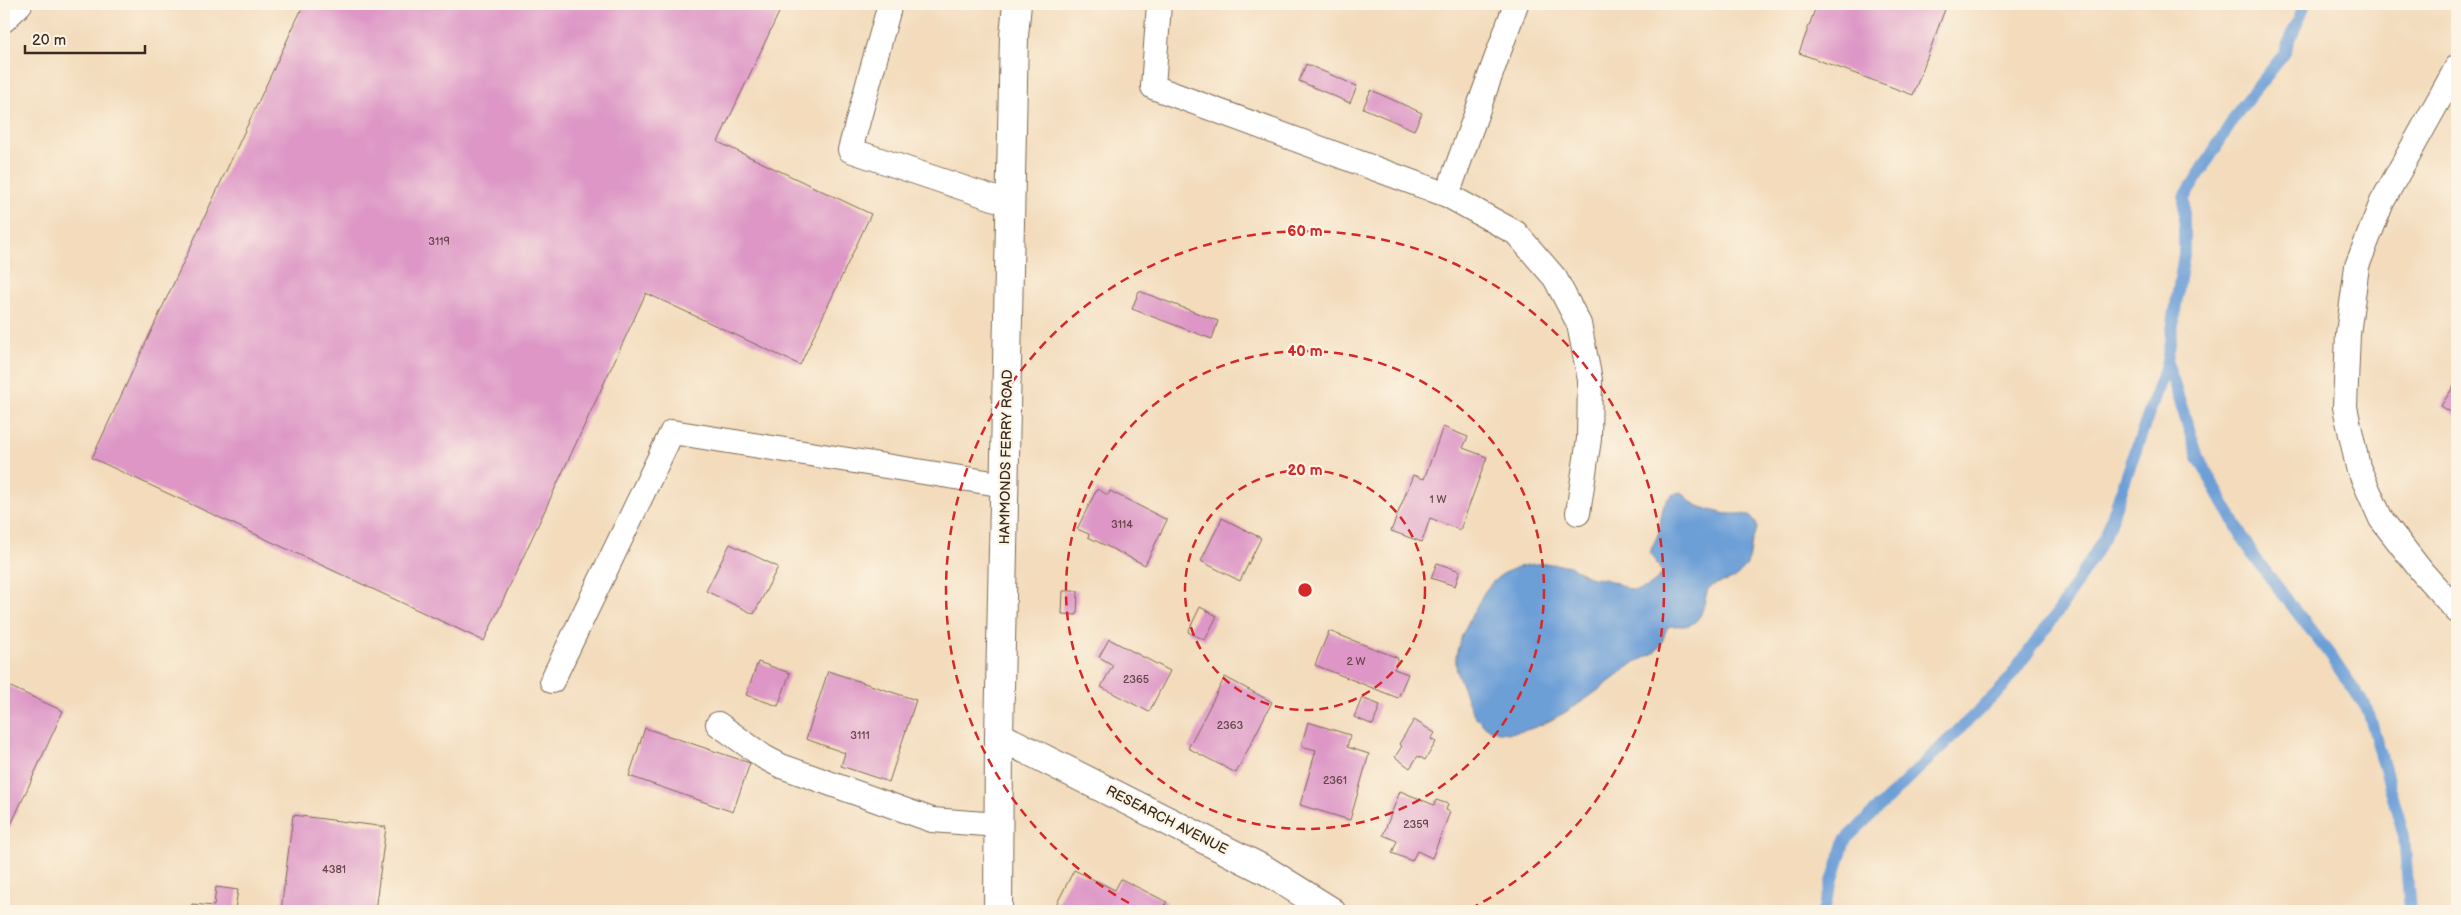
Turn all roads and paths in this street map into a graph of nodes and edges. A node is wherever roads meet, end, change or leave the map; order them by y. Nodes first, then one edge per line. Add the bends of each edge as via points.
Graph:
1 (20, 4) edge
2 (890, 4) edge
3 (1017, 4) edge
4 (1159, 4) edge
5 (1516, 4) edge
6 (4, 20) edge
7 (2457, 67) edge
8 (1447, 195) junction
9 (1011, 204) junction
10 (1005, 485) junction
11 (1578, 513) dead end
12 (2457, 611) edge
13 (552, 681) dead end
14 (718, 724) dead end
15 (999, 736) junction
16 (998, 825) junction
17 (998, 911) edge
18 (1331, 911) edge

1 - 6 lane
2 - 9 lane via 850,150
3 - 9 street, HAMMONDS FERRY ROAD
4 - 8 lane via 1153,87
5 - 8 lane
7 - 12 lane via 2382,202 2357,266 2348,334 2345,407 2358,467 2381,519
8 - 11 lane via 1516,233 1555,278 1579,324 1590,380 1589,439
9 - 10 street, HAMMONDS FERRY ROAD
10 - 13 lane via 672,432
10 - 15 street, HAMMONDS FERRY ROAD
14 - 16 lane via 781,766 932,820
15 - 16 street, HAMMONDS FERRY ROAD
15 - 18 street, RESEARCH AVENUE via 1267,871
16 - 17 street, HAMMONDS FERRY ROAD

